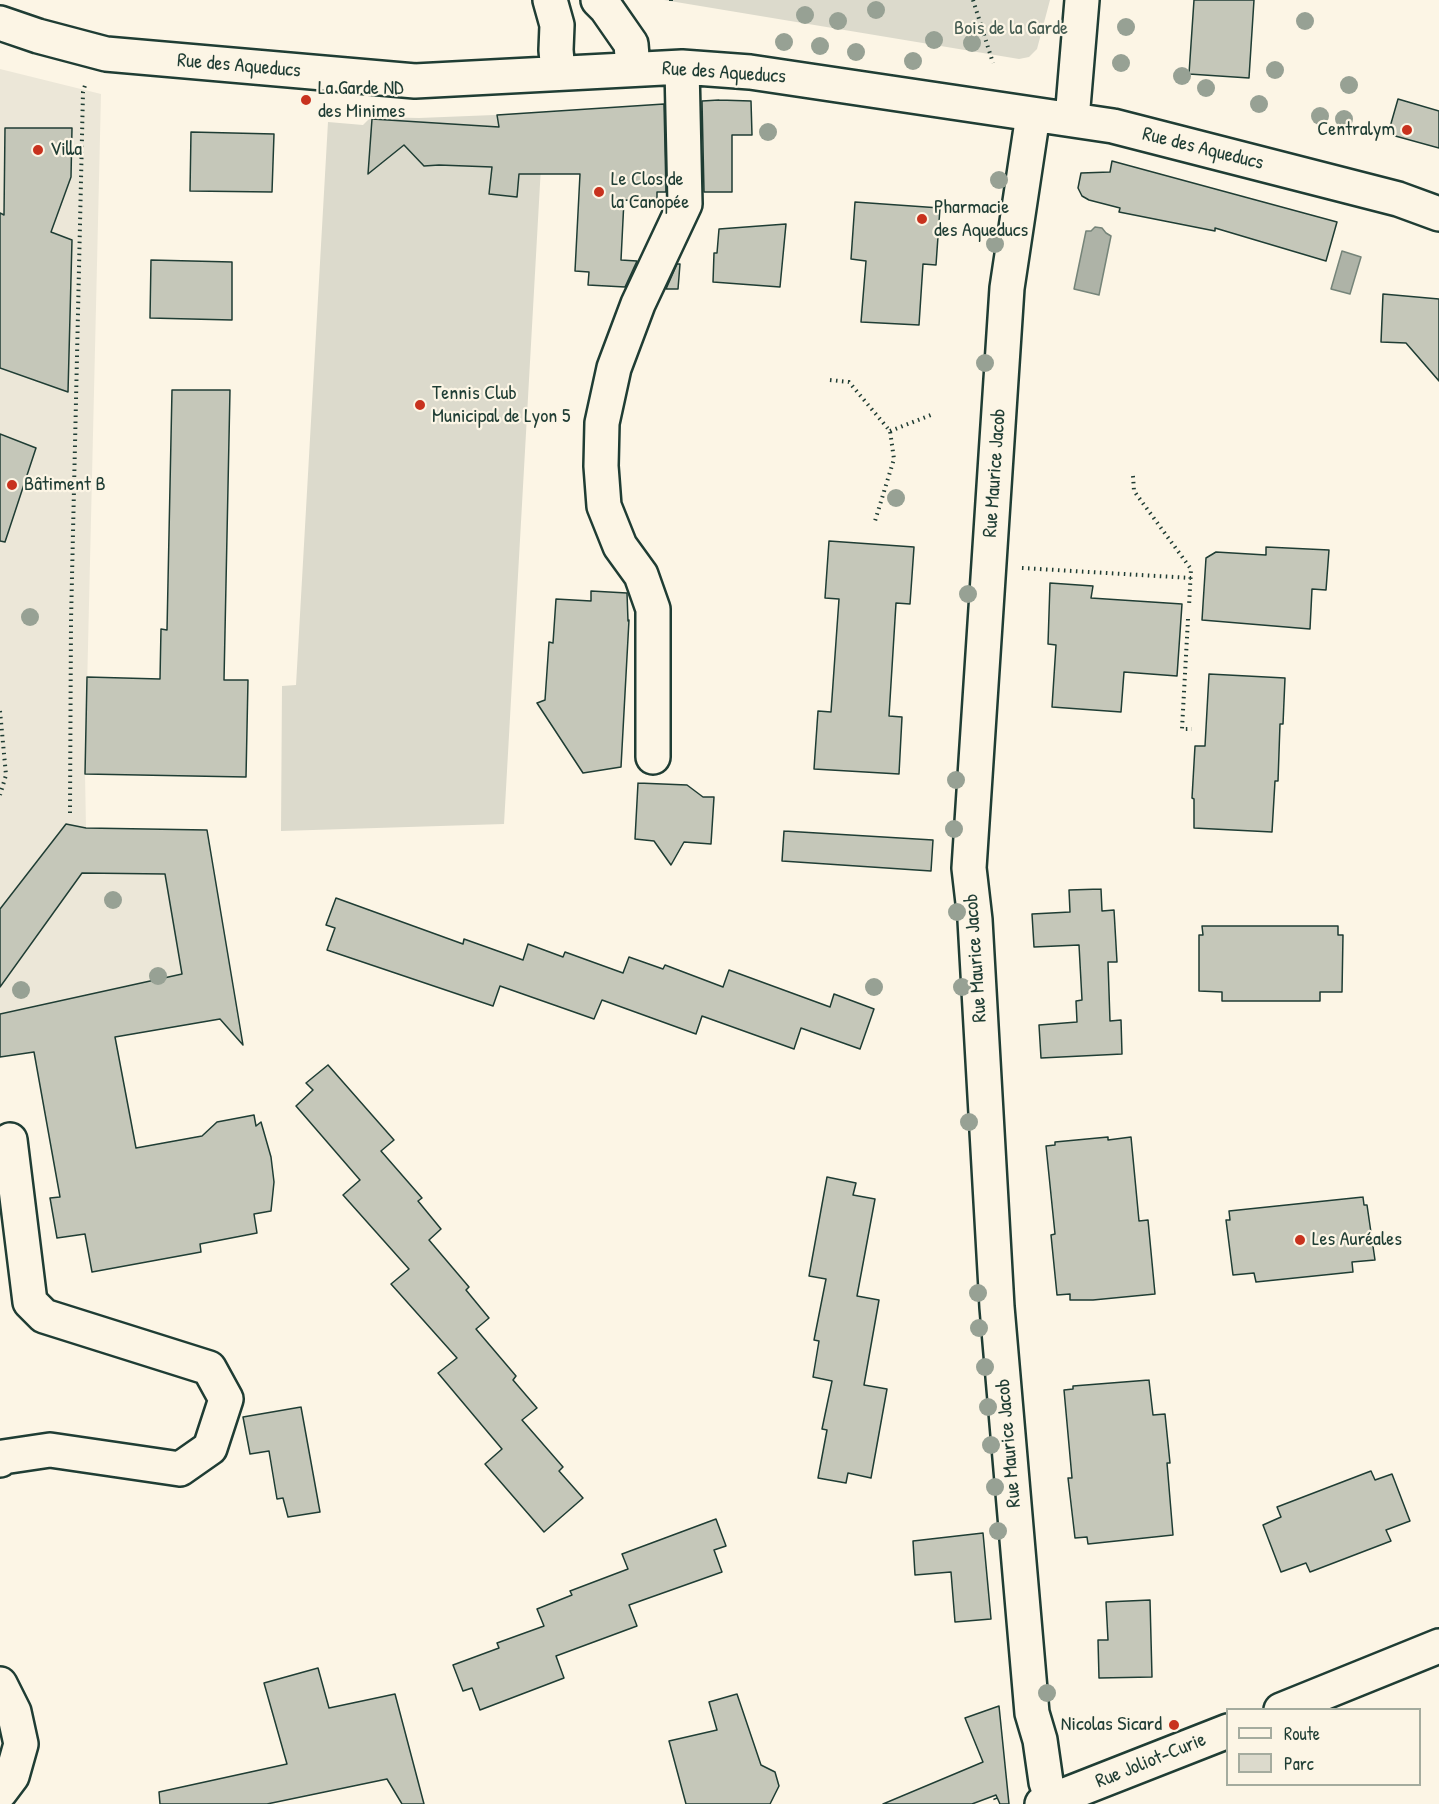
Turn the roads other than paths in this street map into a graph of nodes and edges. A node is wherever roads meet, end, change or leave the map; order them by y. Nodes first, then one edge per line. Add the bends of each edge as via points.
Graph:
1 (550, 0) edge
2 (598, 0) edge
3 (1082, 0) edge
4 (0, 22) edge
5 (682, 67) junction
6 (633, 69) junction
7 (558, 73) junction
8 (1033, 115) junction
9 (1072, 119) junction
10 (1439, 214) edge
11 (652, 757) dead end
12 (10, 1140) dead end
13 (0, 1460) edge
14 (1439, 1646) edge
15 (0, 1684) edge
16 (1286, 1708) edge
17 (1226, 1731) edge
18 (0, 1792) edge
19 (1047, 1802) edge

1 - 7 street via 557,25
2 - 6 street via 630,44
3 - 9 street
4 - 7 street, Rue des Aqueducs via 93,52 181,61 415,81
5 - 6 street, Rue des Aqueducs
5 - 8 street, Rue des Aqueducs via 750,72
5 - 11 street via 685,204 638,304 614,368 602,423 604,506 653,609
6 - 7 street, Rue des Aqueducs
8 - 9 street, Rue des Aqueducs
8 - 19 street, Rue Maurice Jacob via 1007,288 969,868 998,1307 1032,1713 1040,1740
9 - 10 street, Rue des Aqueducs via 1398,199
12 - 13 street via 30,1302 44,1316 209,1368 226,1399 210,1448 180,1469 50,1450
14 - 16 street
15 - 18 street via 14,1713 21,1744 12,1776
17 - 19 street, Rue Joliot-Curie

